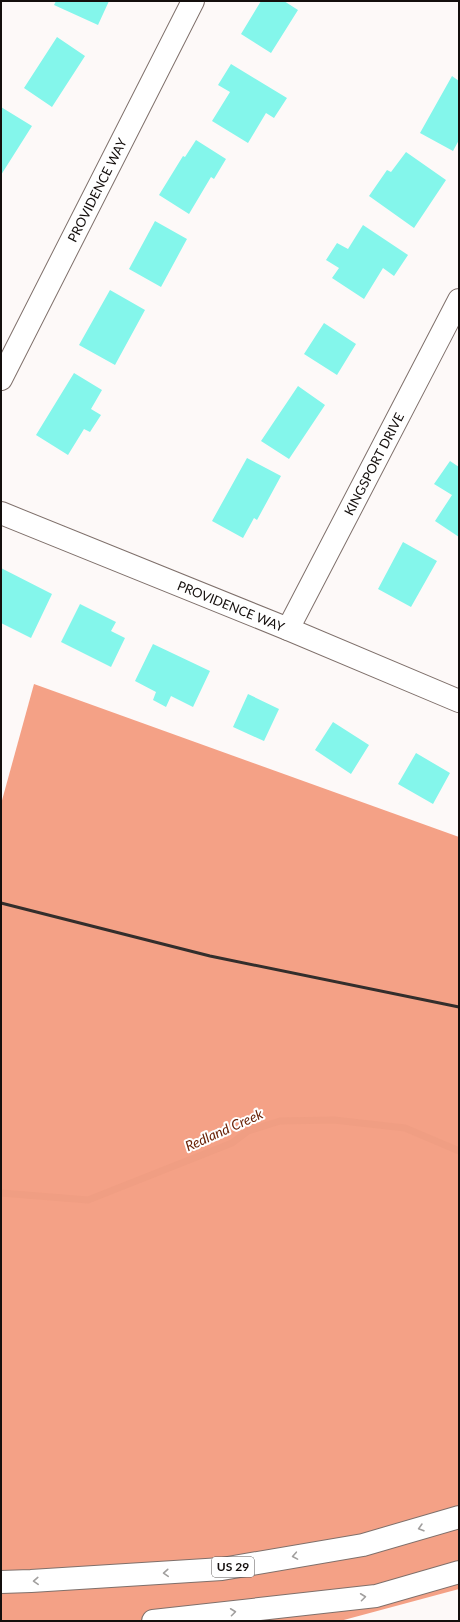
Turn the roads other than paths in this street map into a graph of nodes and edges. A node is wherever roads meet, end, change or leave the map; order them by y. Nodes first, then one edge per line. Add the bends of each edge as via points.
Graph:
1 (193, 1) edge
2 (459, 300) edge
3 (1, 379) edge
4 (1, 513) edge
5 (288, 629) junction
6 (459, 701) edge
7 (459, 1517) edge
8 (459, 1572) edge
9 (1, 1582) edge
10 (153, 1621) edge

1 - 3 street, PROVIDENCE WAY
2 - 5 street, KINGSPORT DRIVE
4 - 5 street, PROVIDENCE WAY
5 - 6 street, PROVIDENCE WAY
7 -> 9 street, US 29 via 363,1544 222,1569
10 -> 8 street via 376,1596

